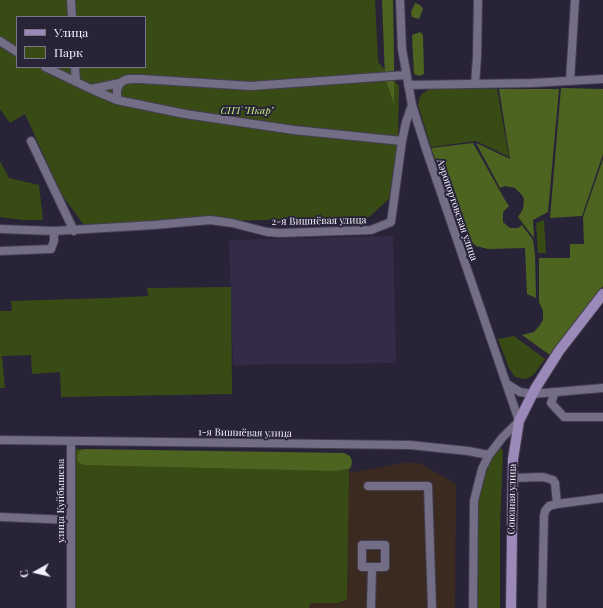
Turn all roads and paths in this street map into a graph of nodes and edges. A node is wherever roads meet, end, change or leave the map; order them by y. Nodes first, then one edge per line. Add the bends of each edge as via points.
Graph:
1 (71, 0) edge
2 (400, 0) edge
3 (478, 0) edge
4 (574, 0) edge
5 (72, 16) edge
6 (0, 42) edge
7 (16, 51) edge
8 (47, 68) edge
9 (75, 68) edge
10 (406, 75) junction
11 (603, 79) edge
12 (570, 81) junction
13 (76, 82) junction
14 (120, 83) junction
15 (475, 84) junction
16 (408, 85) junction
17 (91, 89) junction
18 (117, 100) junction
19 (412, 105) junction
20 (31, 141) dead end
21 (402, 141) junction
22 (0, 229) edge
23 (54, 231) junction
24 (74, 231) junction
25 (0, 251) edge
26 (603, 294) edge
27 (506, 384) junction
28 (603, 388) edge
29 (555, 392) junction
30 (532, 394) junction
31 (603, 417) edge
32 (519, 421) junction
33 (0, 440) edge
34 (71, 442) junction
35 (489, 455) junction
36 (512, 478) junction
37 (368, 486) dead end
38 (603, 498) edge
39 (557, 504) junction
40 (0, 517) edge
41 (70, 520) junction
42 (372, 568) dead end
43 (71, 608) edge
44 (371, 608) edge
45 (432, 608) edge
46 (473, 608) edge
47 (511, 608) edge
48 (542, 608) edge

1 - 5 street
2 - 10 street, Аэропортовская улица
3 - 15 street
4 - 12 street
6 - 7 street
8 - 13 street
9 - 13 street
10 - 14 street via 250,86 141,79 125,80
10 - 16 street, Аэропортовская улица
11 - 12 street
12 - 15 street
13 - 17 street
14 - 17 street
14 - 18 street
15 - 16 street
16 - 19 street, Аэропортовская улица
17 - 18 street
18 - 21 street via 185,114 294,130
19 - 21 street, 2-я Вишнёвая улица
19 - 27 street, Аэропортовская улица
20 - 24 street
21 - 24 street, 2-я Вишнёвая улица via 391,222 371,230 280,233 210,220
22 - 23 street, 2-я Вишнёвая улица
23 - 24 street, 2-я Вишнёвая улица
23 - 25 street via 51,248
26 - 30 main road, Союзная улица via 559,351
27 - 30 street via 520,392
27 - 32 street, Аэропортовская улица
28 - 29 street
29 - 30 street
29 - 31 street via 551,403 564,417
30 - 32 main road, Союзная улица
32 - 35 street
32 - 36 main road, Союзная улица
33 - 34 street, 1-я Вишнёвая улица
34 - 35 street, 1-я Вишнёвая улица via 407,444
34 - 41 street, улица Куйбышева
35 - 46 street via 474,500
36 - 39 street via 543,477 553,480
36 - 47 main road, Союзная улица
37 - 45 street via 428,486
38 - 39 street
39 - 48 street via 549,506 544,516
40 - 41 street
41 - 43 street, улица Куйбышева
42 - 44 street

